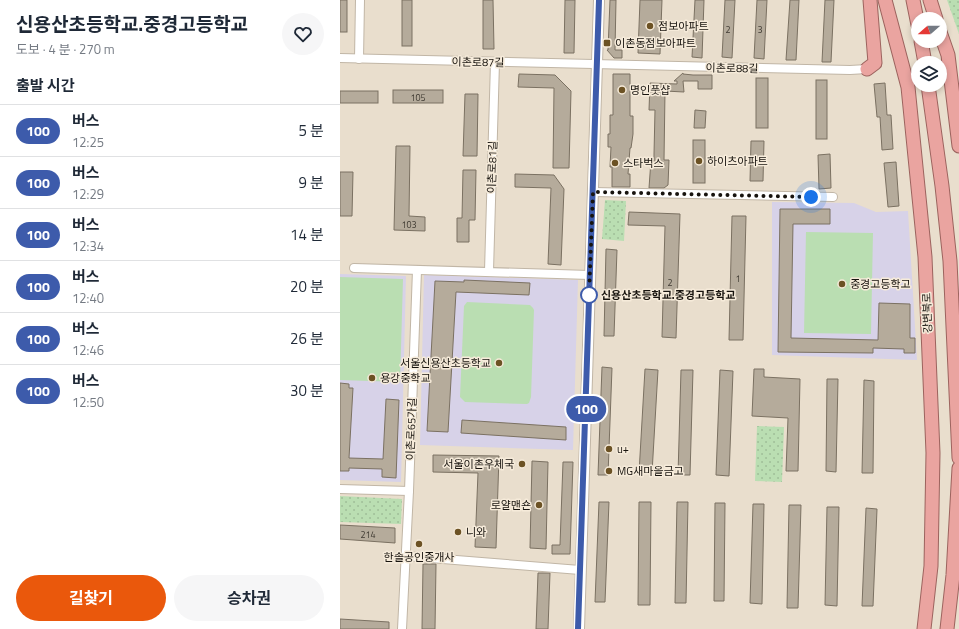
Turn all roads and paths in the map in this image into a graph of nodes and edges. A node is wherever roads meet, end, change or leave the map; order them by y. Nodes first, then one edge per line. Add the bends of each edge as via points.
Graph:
1 (360, 0) edge
2 (599, 0) edge
3 (870, 0) edge
4 (885, 0) edge
5 (913, 0) edge
6 (930, 0) edge
7 (915, 12) edge
8 (934, 12) edge
9 (946, 48) edge
10 (340, 58) edge
11 (359, 59) junction
12 (495, 62) junction
13 (597, 64) junction
14 (867, 69) joint
15 (929, 92) edge
16 (959, 146) edge
17 (593, 192) junction
18 (833, 197) dead end
19 (354, 268) dead end
20 (417, 270) junction
21 (489, 271) junction
22 (590, 275) junction
23 (959, 458) edge
24 (959, 468) edge
25 (340, 489) edge
26 (409, 491) junction
27 (406, 556) junction
28 (580, 570) junction
29 (953, 575) junction
30 (959, 591) edge
31 (402, 629) edge
32 (578, 629) edge
33 (924, 629) edge
34 (947, 629) edge

1 - 11 street
2 - 13 street
3 - 14 highway via 875,63
4 - 33 highway, 강변북로 via 908,87 925,257 933,453 931,566
5 - 7 highway
6 - 8 highway
9 - 16 highway
10 - 11 street, 이촌로87길
11 - 12 street, 이촌로87길
12 - 13 street, 이촌로87길
12 - 21 street, 이촌로81길
13 - 14 street, 이촌로88길
13 - 17 street
15 - 23 highway via 950,261
17 - 18 street
17 - 22 street
19 - 20 street
20 - 21 street
20 - 26 street, 이촌로65가길
21 - 22 street
22 - 28 street
24 - 29 highway
25 - 26 street
26 - 27 street, 이촌로65가길
27 - 28 street
27 - 31 street, 이촌로65가길
28 - 32 street
29 - 30 highway
29 - 34 highway

